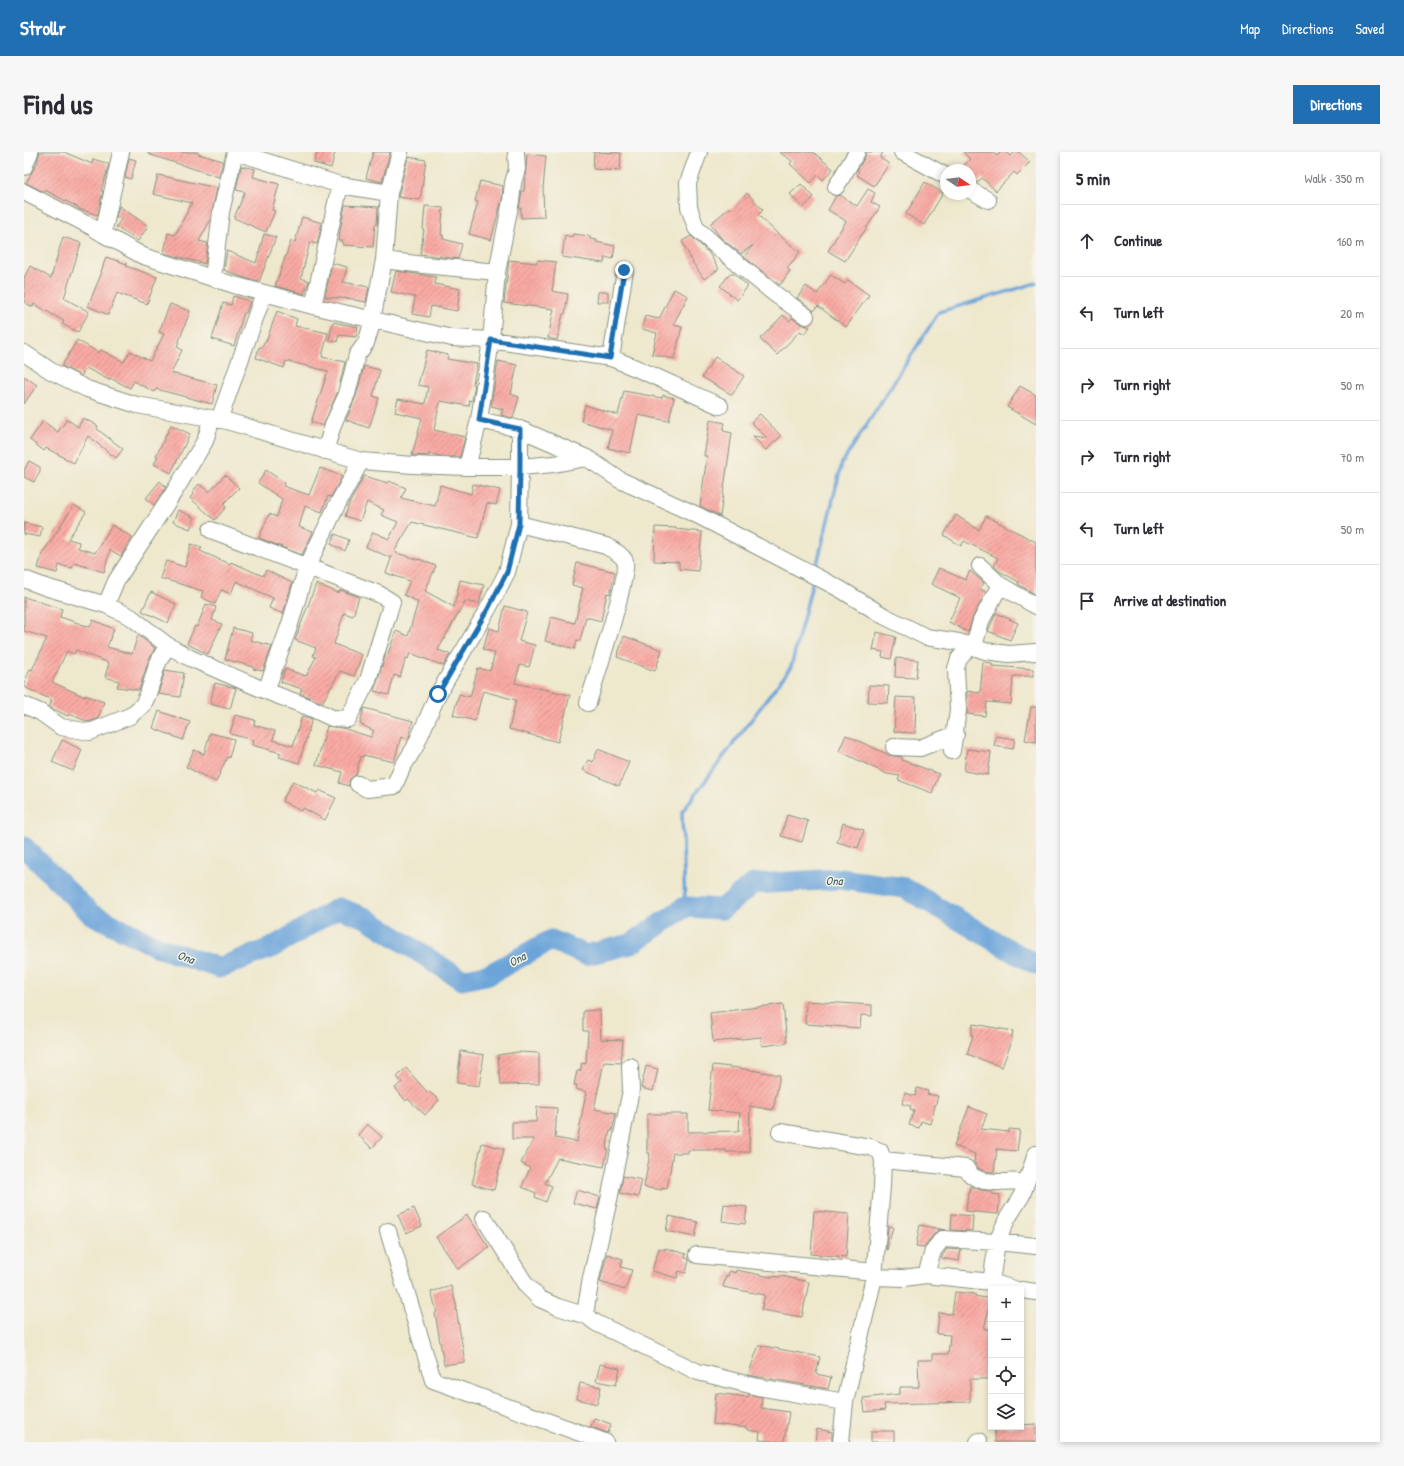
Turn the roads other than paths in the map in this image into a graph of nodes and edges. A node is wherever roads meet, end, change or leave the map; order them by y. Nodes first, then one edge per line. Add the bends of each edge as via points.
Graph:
1 (121, 152) edge
2 (236, 152) edge
3 (400, 152) edge
4 (516, 152) edge
5 (699, 152) edge
6 (858, 152) edge
7 (902, 152) edge
8 (940, 173) edge
9 (340, 186) junction
10 (836, 187) dead end
11 (24, 192) edge
12 (389, 193) junction
13 (976, 193) edge
14 (988, 200) dead end
15 (103, 234) junction
16 (384, 260) junction
17 (624, 270) dead end
18 (497, 272) junction
19 (213, 278) junction
20 (264, 293) junction
21 (313, 306) junction
22 (806, 316) dead end
23 (372, 319) junction
24 (491, 340) junction
25 (24, 353) edge
26 (610, 358) junction
27 (720, 406) dead end
28 (214, 419) junction
29 (479, 420) junction
30 (520, 429) junction
31 (325, 451) junction
32 (587, 458) junction
33 (361, 461) junction
34 (467, 467) junction
35 (520, 467) junction
36 (519, 524) junction
37 (211, 530) dead end
38 (980, 566) dead end
39 (307, 567) junction
40 (24, 579) edge
41 (1000, 585) junction
42 (106, 605) junction
43 (1036, 606) edge
44 (167, 645) junction
45 (970, 645) junction
46 (1036, 652) edge
47 (266, 692) junction
48 (588, 703) dead end
49 (24, 705) edge
50 (956, 734) junction
51 (894, 747) dead end
52 (952, 751) dead end
53 (358, 784) dead end
54 (630, 1066) dead end
55 (780, 1132) dead end
56 (1036, 1154) edge
57 (883, 1160) junction
58 (1024, 1188) junction
59 (484, 1218) dead end
60 (388, 1232) dead end
61 (997, 1242) junction
62 (1036, 1246) edge
63 (697, 1255) dead end
64 (874, 1274) junction
65 (926, 1275) junction
66 (991, 1282) junction
67 (1004, 1286) edge
68 (1024, 1290) edge
69 (1036, 1292) edge
70 (587, 1316) junction
71 (845, 1402) junction
72 (605, 1442) edge
73 (841, 1442) edge

1 - 15 street
2 - 9 street
2 - 19 street via 221,212
3 - 12 street
4 - 18 street via 517,169
5 - 22 street via 688,183 689,207 696,228 775,294
6 - 10 street
7 - 8 street
9 - 12 street
9 - 21 street
11 - 15 street
12 - 16 street
13 - 14 street
15 - 19 street via 143,256
16 - 18 street
16 - 23 street
17 - 26 street
18 - 24 street
19 - 20 street
20 - 21 street
20 - 28 street
21 - 23 street
23 - 24 street via 452,338
23 - 31 street via 366,342 358,355 347,394 334,422
24 - 26 street
24 - 29 street
25 - 28 street via 51,371 87,389 137,405
26 - 27 street via 644,370
28 - 31 street
28 - 42 street via 205,441 116,581
29 - 30 street
29 - 34 street
30 - 32 street
30 - 35 street
31 - 33 street
32 - 35 street
32 - 45 street via 620,480 699,516 926,637
33 - 34 street via 413,466
33 - 39 street
34 - 35 street
35 - 36 street
36 - 48 street via 606,546 618,552 625,561 622,589
36 - 53 street via 507,572 438,694 415,747 394,786 367,789
37 - 39 street
38 - 41 street
39 - 47 street
39 - 47 street via 379,594 392,602 386,627 368,680 348,719 332,718
40 - 42 street via 45,588
41 - 43 street
41 - 45 street via 981,621 976,639
42 - 44 street via 131,617
44 - 47 street
44 - 49 street via 143,704 130,716 90,732 61,726
45 - 46 street via 985,651 1009,654
45 - 50 street via 959,659 956,668
50 - 51 street via 920,748
50 - 52 street
54 - 70 street via 631,1090 591,1278
55 - 57 street via 870,1147 880,1151
56 - 58 street
57 - 58 street via 966,1168 969,1174 978,1180 1015,1180 1022,1183
57 - 64 street
58 - 61 street
59 - 70 street via 526,1285 540,1299
60 - 72 street via 433,1380
61 - 62 street
61 - 65 street via 942,1239 933,1252
61 - 66 street
63 - 64 street
64 - 65 street via 904,1278
64 - 71 street
65 - 66 street
66 - 67 street
68 - 69 street
70 - 71 street via 596,1323 698,1372 758,1387
71 - 73 street

